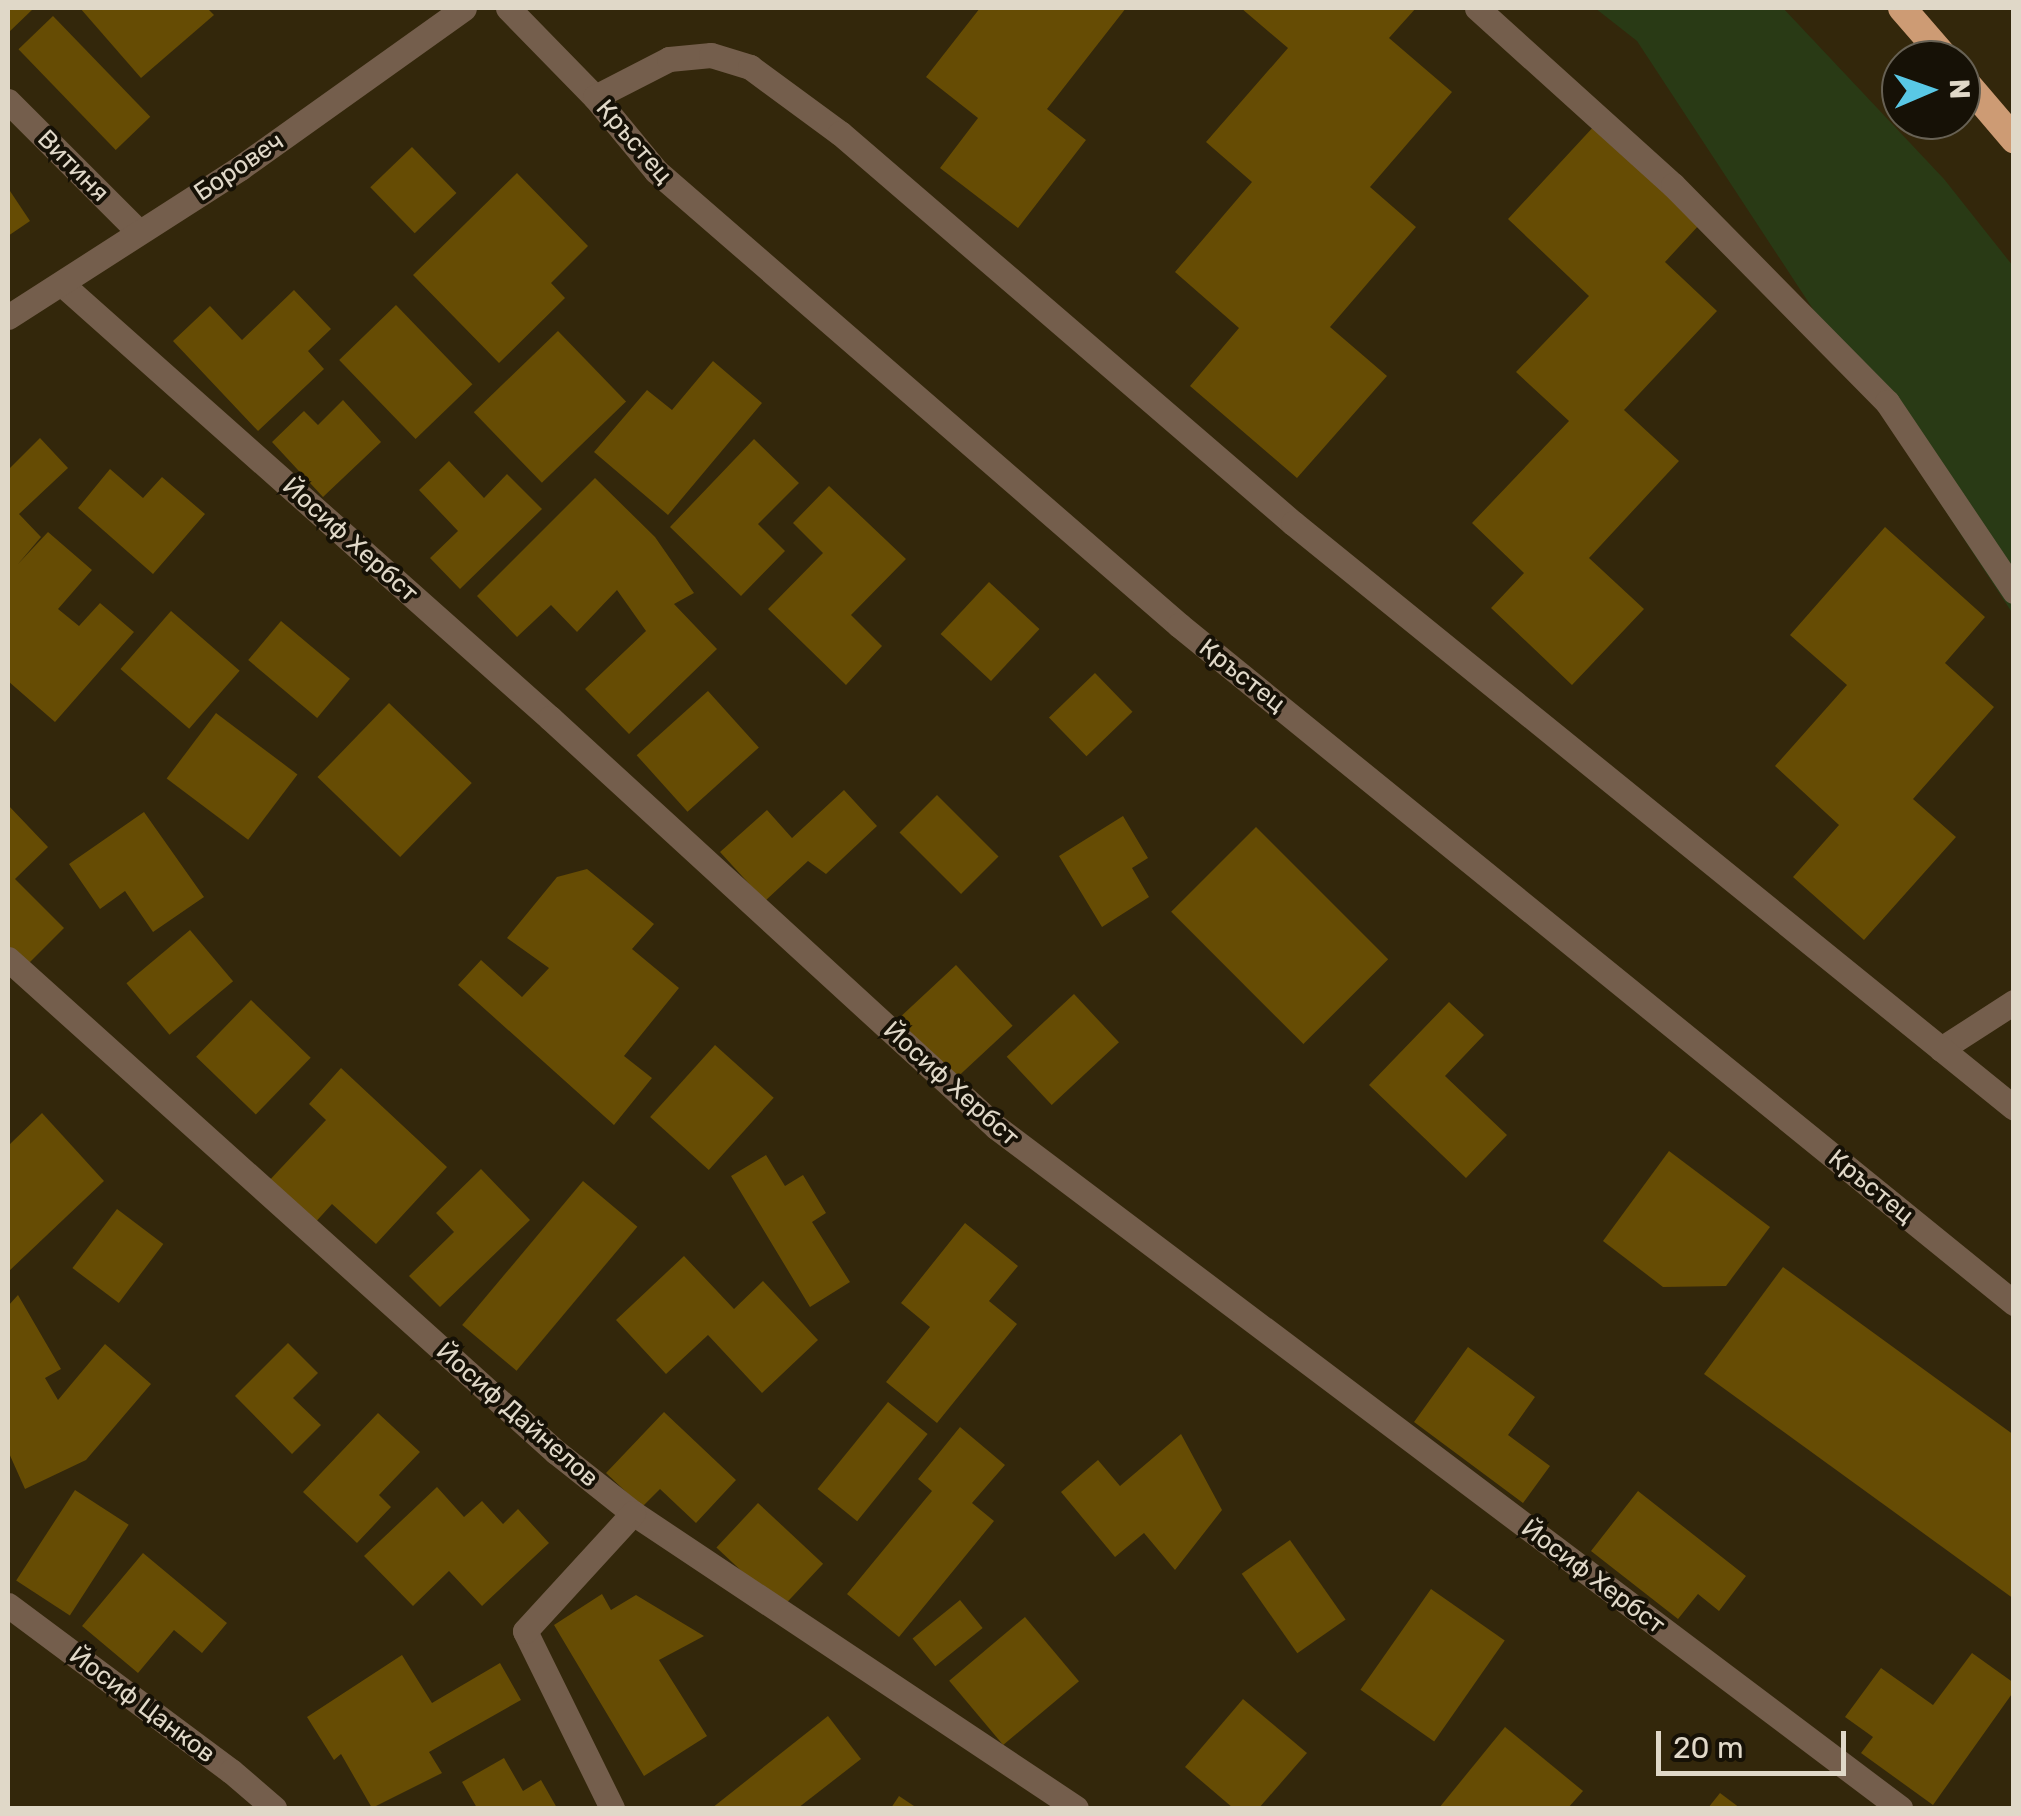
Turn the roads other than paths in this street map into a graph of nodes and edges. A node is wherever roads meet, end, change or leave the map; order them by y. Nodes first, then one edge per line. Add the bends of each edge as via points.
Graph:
1 (464, 8) edge
2 (508, 8) edge
3 (1477, 8) edge
4 (1902, 8) edge
5 (1930, 40) edge
6 (595, 97) junction
7 (1981, 100) edge
8 (8, 101) edge
9 (2014, 139) edge
10 (139, 232) junction
11 (62, 286) junction
12 (8, 318) edge
13 (2014, 591) edge
14 (8, 959) edge
15 (2014, 1002) edge
16 (1941, 1049) junction
17 (2014, 1108) edge
18 (2014, 1303) edge
19 (633, 1513) junction
20 (8, 1605) edge
21 (274, 1808) edge
22 (612, 1808) edge
23 (1076, 1808) edge
24 (1900, 1808) edge

1 - 10 street, Боровеч
2 - 6 street, Кръстец
3 - 13 street via 1674,185 1887,402
4 - 5 highway
6 - 16 street via 669,59 711,55 750,66 840,133 1293,523
6 - 18 street, Кръстец via 656,172 1179,625
7 - 9 highway
8 - 10 street, Витиня
10 - 11 street, Боровеч
11 - 12 street, Боровеч
11 - 24 street, Йосиф Хербст via 550,718 996,1128
14 - 19 street, Йосиф Дайнелов via 556,1452
15 - 16 street
16 - 17 street
19 - 22 street via 525,1630
19 - 23 street, Йосиф Дайнелов
20 - 21 street, Йосиф Цанков

